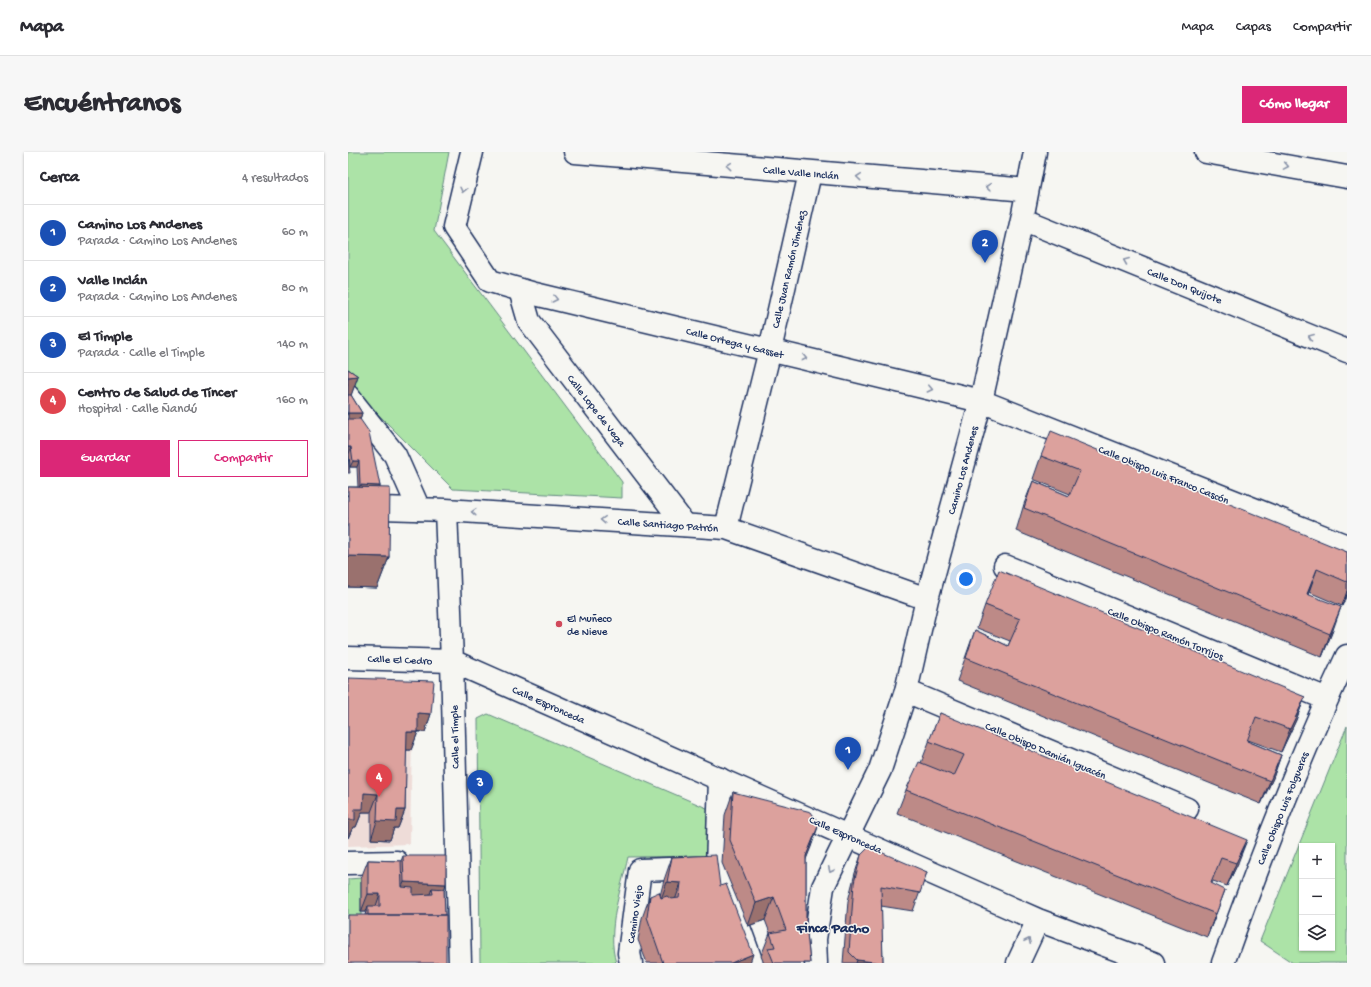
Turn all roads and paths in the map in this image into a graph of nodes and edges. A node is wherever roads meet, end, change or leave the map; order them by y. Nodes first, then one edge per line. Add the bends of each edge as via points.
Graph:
1 (472, 152) edge
2 (575, 152) edge
3 (1035, 152) edge
4 (1206, 152) edge
5 (810, 173) junction
6 (1347, 177) edge
7 (1027, 190) junction
8 (1022, 220) junction
9 (520, 290) junction
10 (770, 350) junction
11 (1347, 351) edge
12 (348, 396) edge
13 (980, 401) junction
14 (348, 507) edge
15 (419, 509) junction
16 (446, 510) junction
17 (685, 525) junction
18 (726, 528) junction
19 (1347, 546) edge
20 (1005, 566) dead end
21 (927, 599) junction
22 (1347, 656) edge
23 (348, 658) edge
24 (452, 661) junction
25 (906, 691) junction
26 (1327, 699) junction
27 (720, 779) junction
28 (1187, 809) dead end
29 (848, 835) junction
30 (457, 861) junction
31 (348, 862) edge
32 (717, 867) junction
33 (1038, 920) junction
34 (460, 963) edge
35 (632, 963) edge
36 (752, 963) edge
37 (816, 963) edge
38 (1018, 963) edge
39 (1153, 963) edge
40 (1223, 963) edge

1 -> 9 street, Calle Ortega y Gasset via 454,227 490,281
5 -> 2 street, Calle Valle Inclán
3 - 7 street, Camino Los Andenes
4 -> 6 street
7 -> 5 street, Calle Valle Inclán
5 - 10 street, Calle Juan Ramón Jiménez
7 - 8 street, Camino Los Andenes
11 -> 8 street, Calle Don Quijote
8 - 13 street, Camino Los Andenes
9 -> 10 street, Calle Ortega y Gasset
9 - 17 street, Calle Lope de Vega via 529,321
10 -> 13 street, Calle Ortega y Gasset
10 - 18 street, Calle Juan Ramón Jiménez
12 - 15 street via 395,455
13 - 19 street, Calle Obispo Luis Franco Cascón
13 - 21 street, Camino Los Andenes
14 - 15 street, Calle Santiago Patrón
15 - 16 street, Calle Santiago Patrón
17 -> 16 street, Calle Santiago Patrón
16 - 24 street, Calle el Timple
17 - 18 street, Calle Santiago Patrón
18 - 21 street, Calle Santiago Patrón
20 - 26 street, Calle Obispo Ramón Torrijos
21 - 25 street, Camino Los Andenes
22 - 26 street, Calle Obispo Luis Folgueras
23 - 24 street, Calle El Cedro
24 - 27 street, Calle Espronceda
24 - 30 street, Calle el Timple
25 - 28 street, Calle Obispo Damián Iguacén
25 - 29 street, Camino Los Andenes via 880,770
26 - 40 street, Calle Obispo Luis Folgueras via 1260,860
27 - 29 street, Calle Espronceda
27 - 32 street
29 - 33 street, Calle Espronceda
29 -> 37 street, Camino Los Andenes via 823,887 815,939
30 - 31 street
30 - 34 street, Calle el Timple
32 - 35 street, Camino Viejo via 640,870 629,953
32 - 36 street
38 -> 33 street
33 - 39 street, Calle Espronceda

